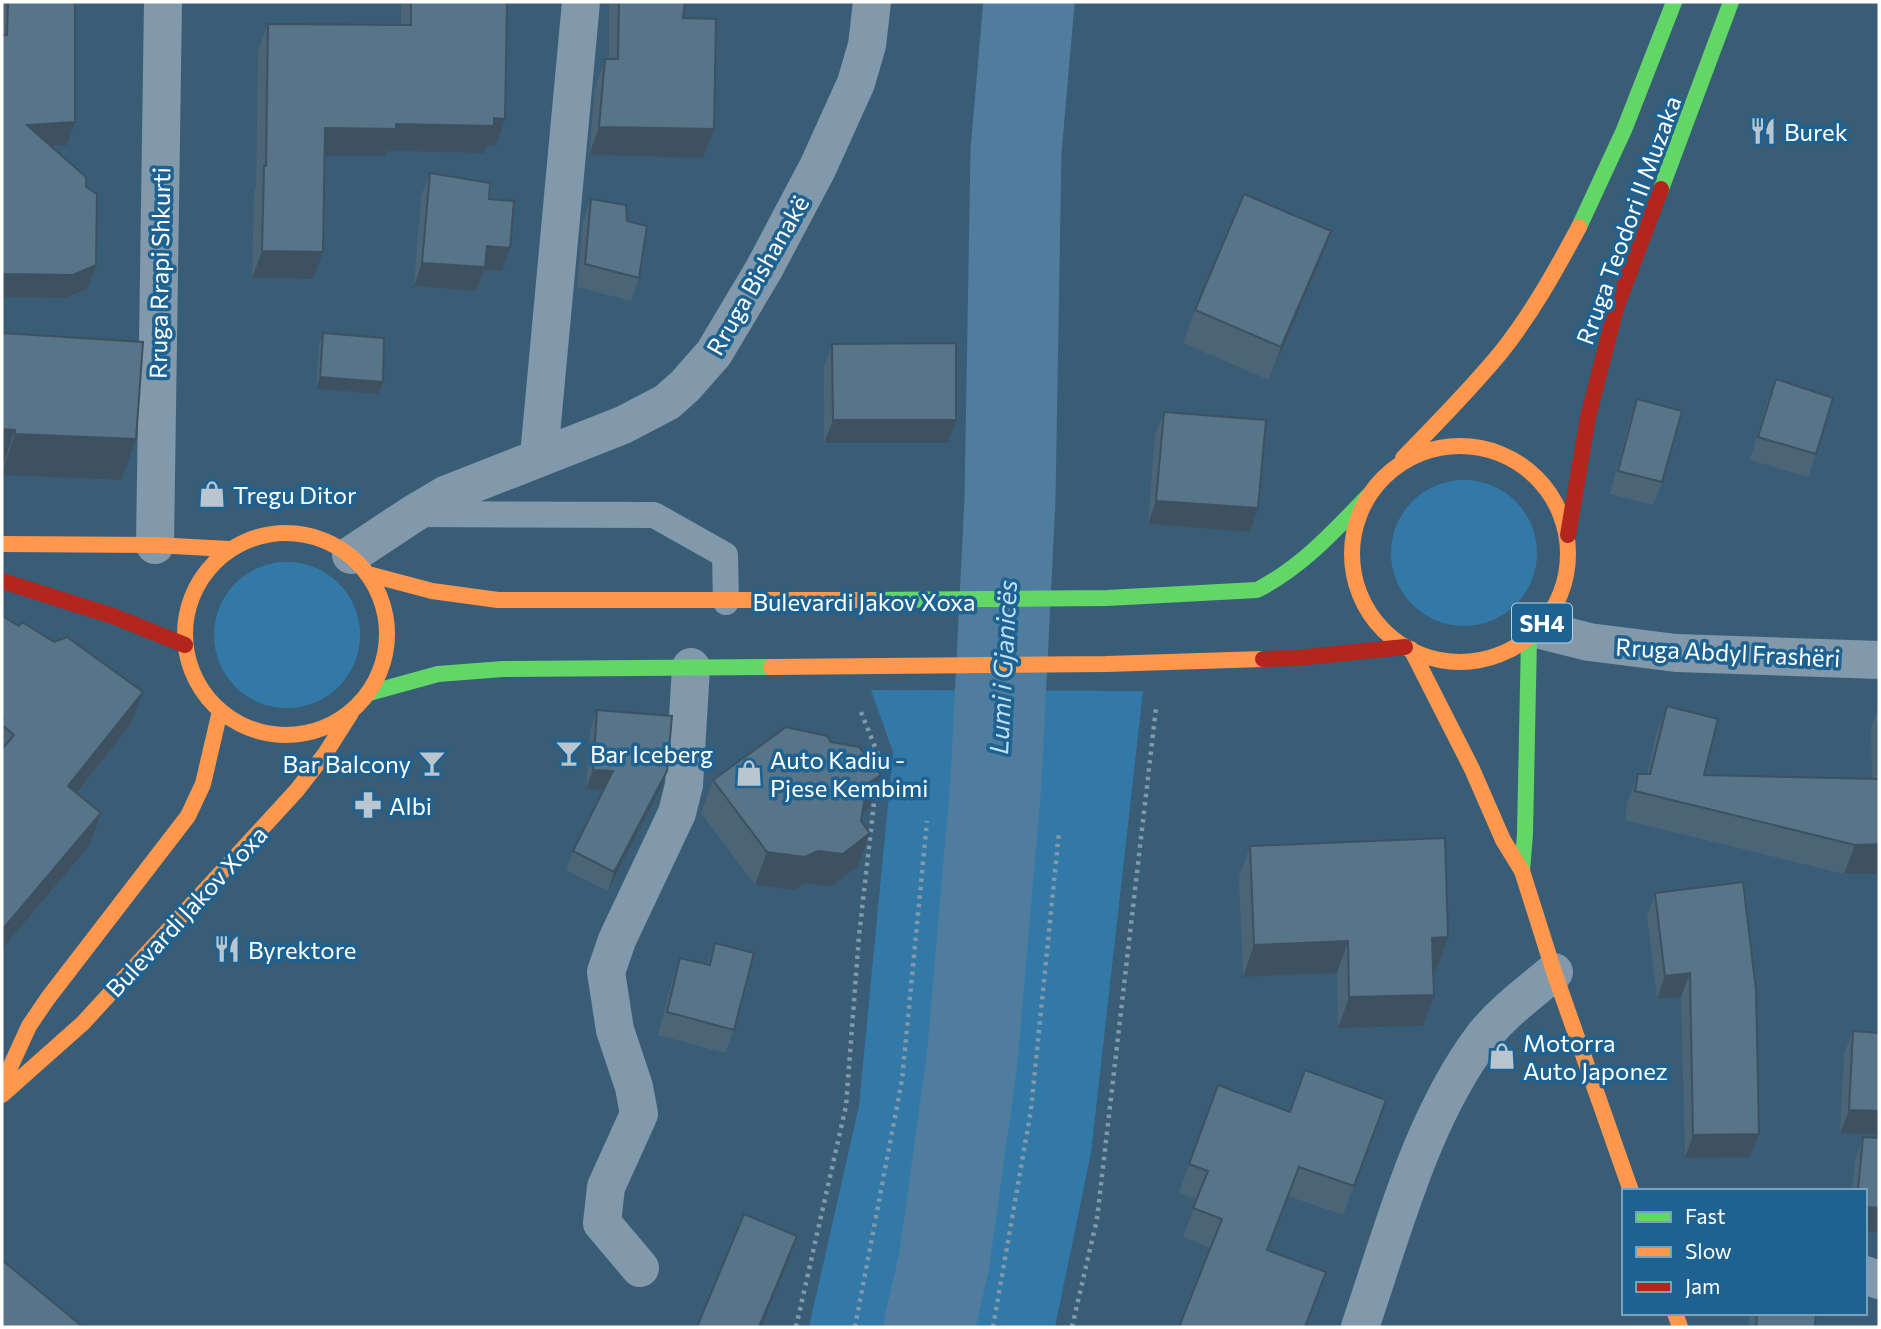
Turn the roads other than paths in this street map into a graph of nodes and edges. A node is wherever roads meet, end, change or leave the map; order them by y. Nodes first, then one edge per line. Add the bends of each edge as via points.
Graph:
1 (163, 2) edge
2 (581, 2) edge
3 (872, 2) edge
4 (1674, 2) edge
5 (1731, 2) edge
6 (539, 456) junction
7 (1387, 474) junction
8 (1369, 495) junction
9 (412, 514) junction
10 (1567, 541) junction
11 (2, 544) edge
12 (155, 545) junction
13 (229, 549) junction
14 (359, 565) junction
15 (2, 582) edge
16 (726, 602) junction
17 (1533, 633) junction
18 (185, 645) junction
19 (1408, 648) junction
20 (1879, 660) edge
21 (691, 667) junction
22 (369, 693) junction
23 (219, 711) junction
24 (352, 711) junction
25 (1522, 871) junction
26 (1554, 972) junction
27 (2, 1085) edge
28 (2, 1095) edge
29 (1630, 1189) edge
30 (640, 1268) dead end
31 (1360, 1327) edge

1 - 12 street, Rruga Rrapi Shkurti
2 - 6 street
3 - 6 street, Rruga Bishanakë via 867,45 839,123 764,269 714,353 667,402 623,425
4 - 7 main road, Rruga Teodori II Muzaka / SH4 via 1598,190 1517,331 1480,378
5 - 10 main road, Rruga Teodori II Muzaka / SH4 via 1616,308 1588,416
6 - 9 street, Rruga Bishanakë via 445,495
7 - 8 main road, SH4
7 - 10 main road, SH4 via 1409,459 1446,447 1497,453 1532,472 1549,492
8 - 16 main road, Bulevardi Jakov Xoxa via 1292,570 1257,590 1107,598
8 - 19 main road, SH4 via 1354,533 1353,572 1361,598 1375,620
9 - 14 street, Rruga Bishanakë
9 - 16 lane via 654,515 725,555
10 - 17 main road, SH4 via 1567,569 1559,598
11 - 12 main road
12 - 13 main road
13 - 14 main road via 248,539 291,533 333,543
13 - 18 main road via 206,573 189,602
14 - 16 main road, Bulevardi Jakov Xoxa via 393,582 463,598
14 - 22 main road via 380,596 387,620 381,671
15 - 18 main road via 113,616
17 - 19 main road, SH4 via 1512,649 1471,661 1430,658
17 - 20 street, Rruga Abdyl Frashëri via 1676,653
17 - 25 main road, SH4
18 - 23 main road via 196,681
19 - 21 main road via 1297,659
19 - 25 main road, SH4
21 - 22 main road via 438,674
21 - 30 street via 684,785 677,813 606,972 615,1030 639,1114 606,1187 602,1223
22 - 24 main road
23 - 24 main road via 262,733 286,736 310,733
23 - 27 main road, Bulevardi Jakov Xoxa via 203,784 188,816 48,998 29,1026
24 - 28 main road, Bulevardi Jakov Xoxa via 297,790 83,1023
25 - 26 main road, SH4
26 - 29 main road, SH4
26 - 31 street via 1507,1010 1463,1066 1429,1132

